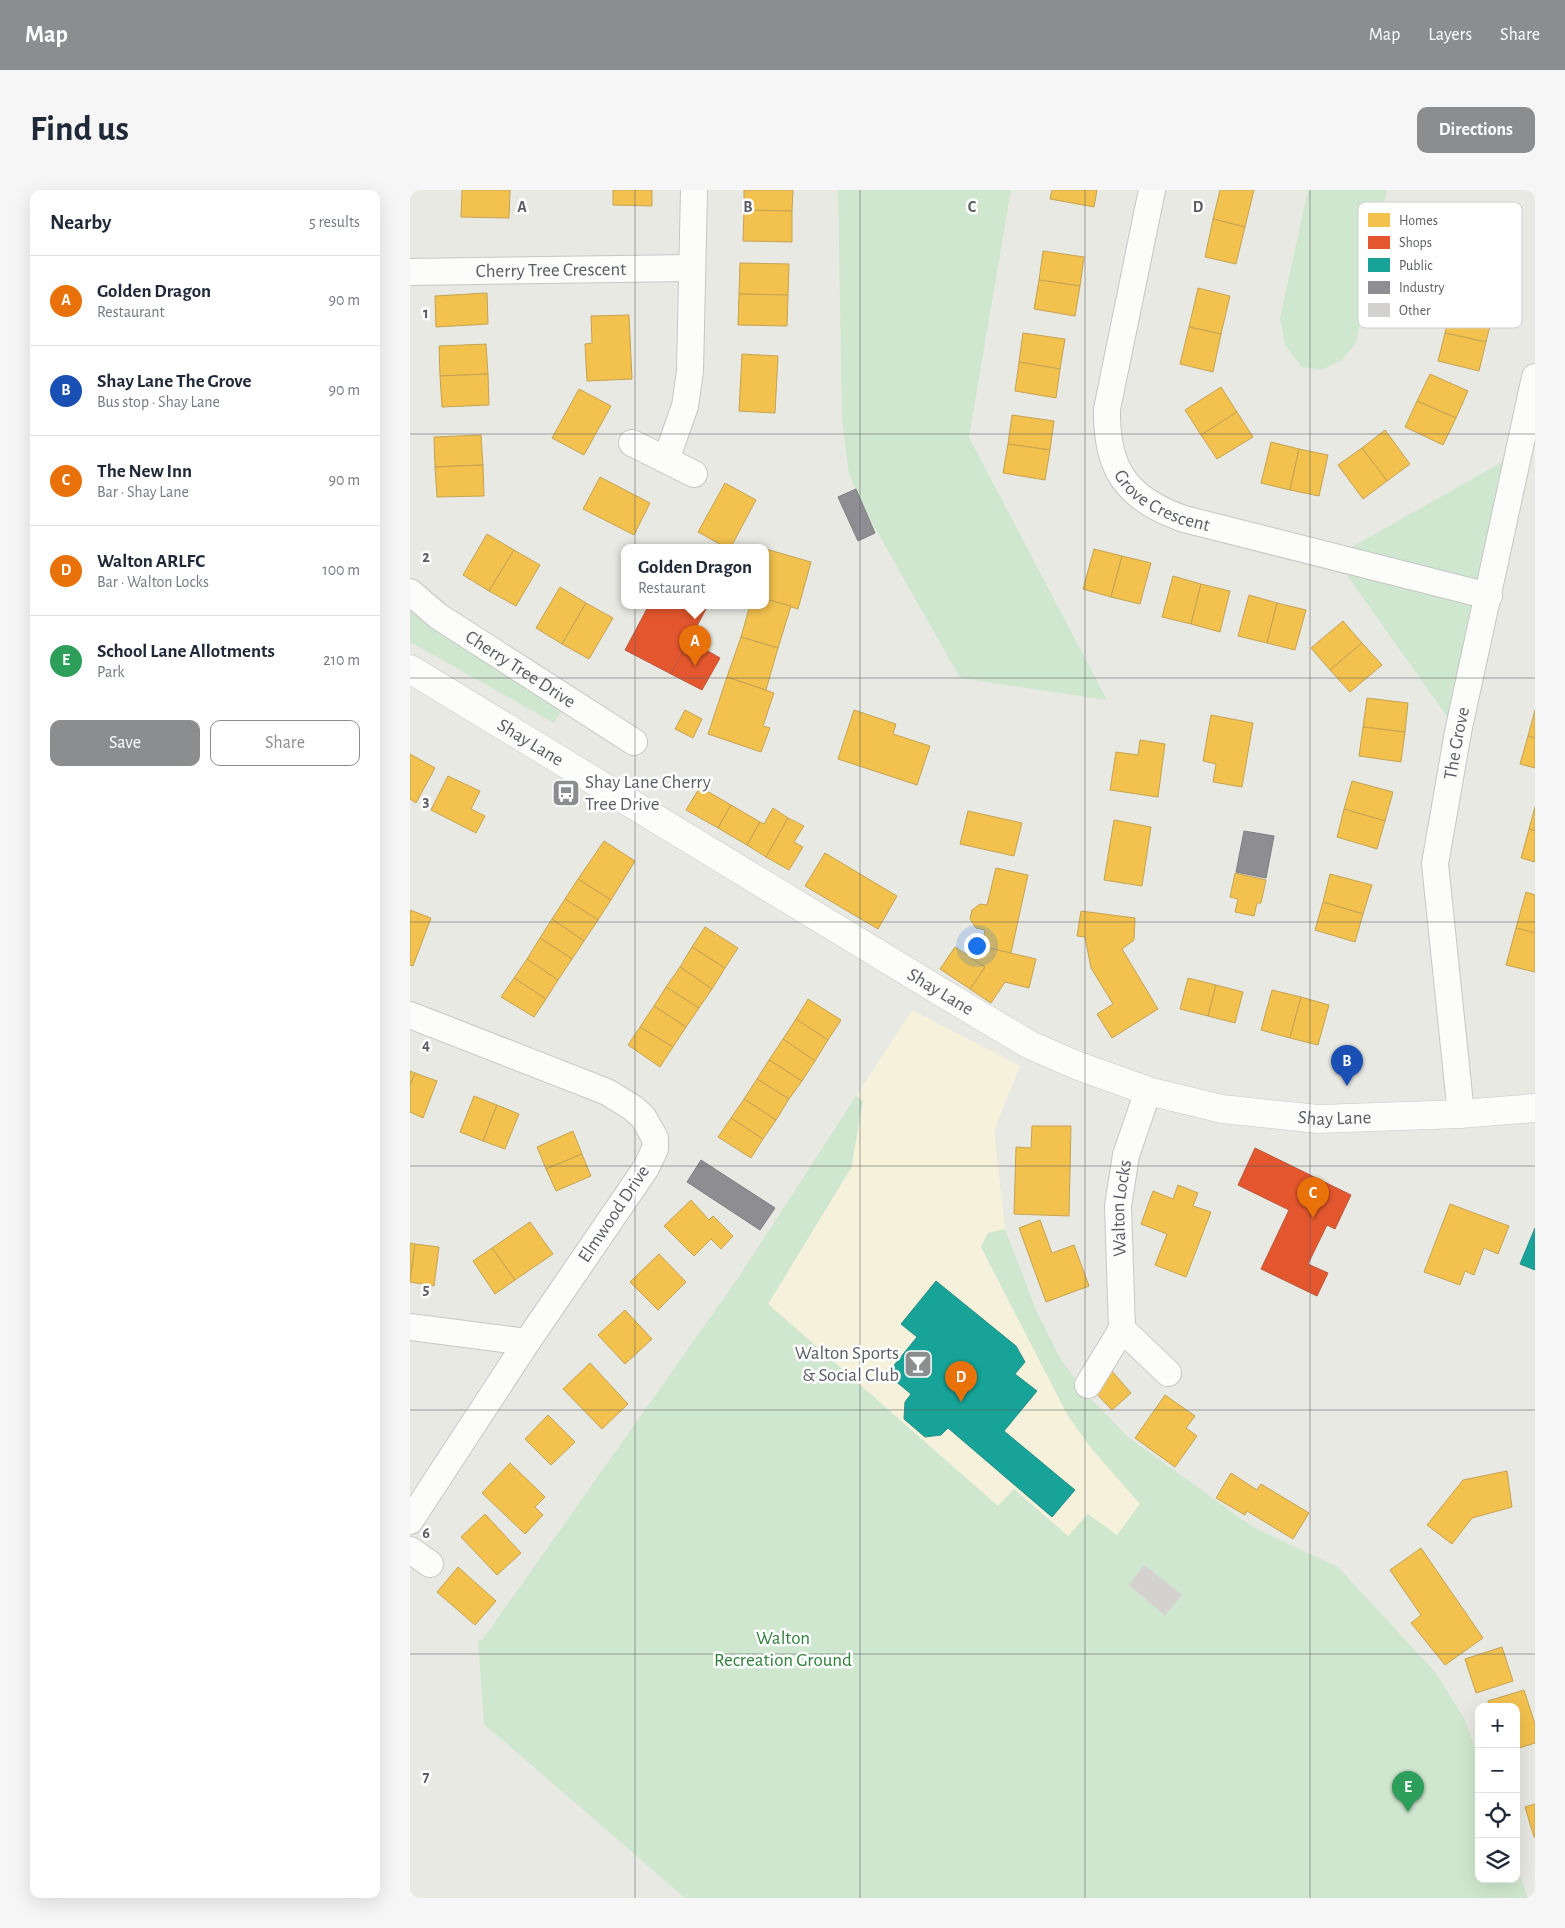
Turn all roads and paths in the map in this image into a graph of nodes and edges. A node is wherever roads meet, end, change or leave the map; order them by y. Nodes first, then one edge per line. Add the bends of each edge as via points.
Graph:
1 (694, 190) edge
2 (1152, 190) edge
3 (692, 268) junction
4 (410, 272) edge
5 (1535, 377) edge
6 (632, 442) dead end
7 (666, 460) junction
8 (694, 474) dead end
9 (410, 592) edge
10 (1489, 596) junction
11 (410, 669) edge
12 (634, 742) dead end
13 (410, 1015) edge
14 (1148, 1091) junction
15 (1535, 1108) edge
16 (1460, 1114) junction
17 (410, 1327) edge
18 (1122, 1329) junction
19 (527, 1342) junction
20 (1168, 1373) dead end
21 (1088, 1384) dead end
22 (410, 1521) edge

1 - 3 street
2 - 10 street, Grove Crescent via 1107,409 1110,451 1123,480 1141,499 1184,519
3 - 4 street, Cherry Tree Crescent
3 - 7 street via 690,371 684,406
5 - 10 street, The Grove
6 - 7 street
7 - 8 street
9 - 12 street, Cherry Tree Drive via 438,616
10 - 16 street, The Grove via 1458,732 1436,864
11 - 14 main road, Shay Lane via 1030,1044
13 - 19 street, Elmwood Drive via 607,1092 643,1117 655,1138 655,1149 646,1168
14 - 16 main road, Shay Lane via 1222,1109 1318,1119
14 - 18 street, Walton Locks via 1126,1155 1118,1206
15 - 16 main road, Shay Lane
17 - 19 street
18 - 20 street
18 - 21 street
19 - 22 street, Elmwood Drive

